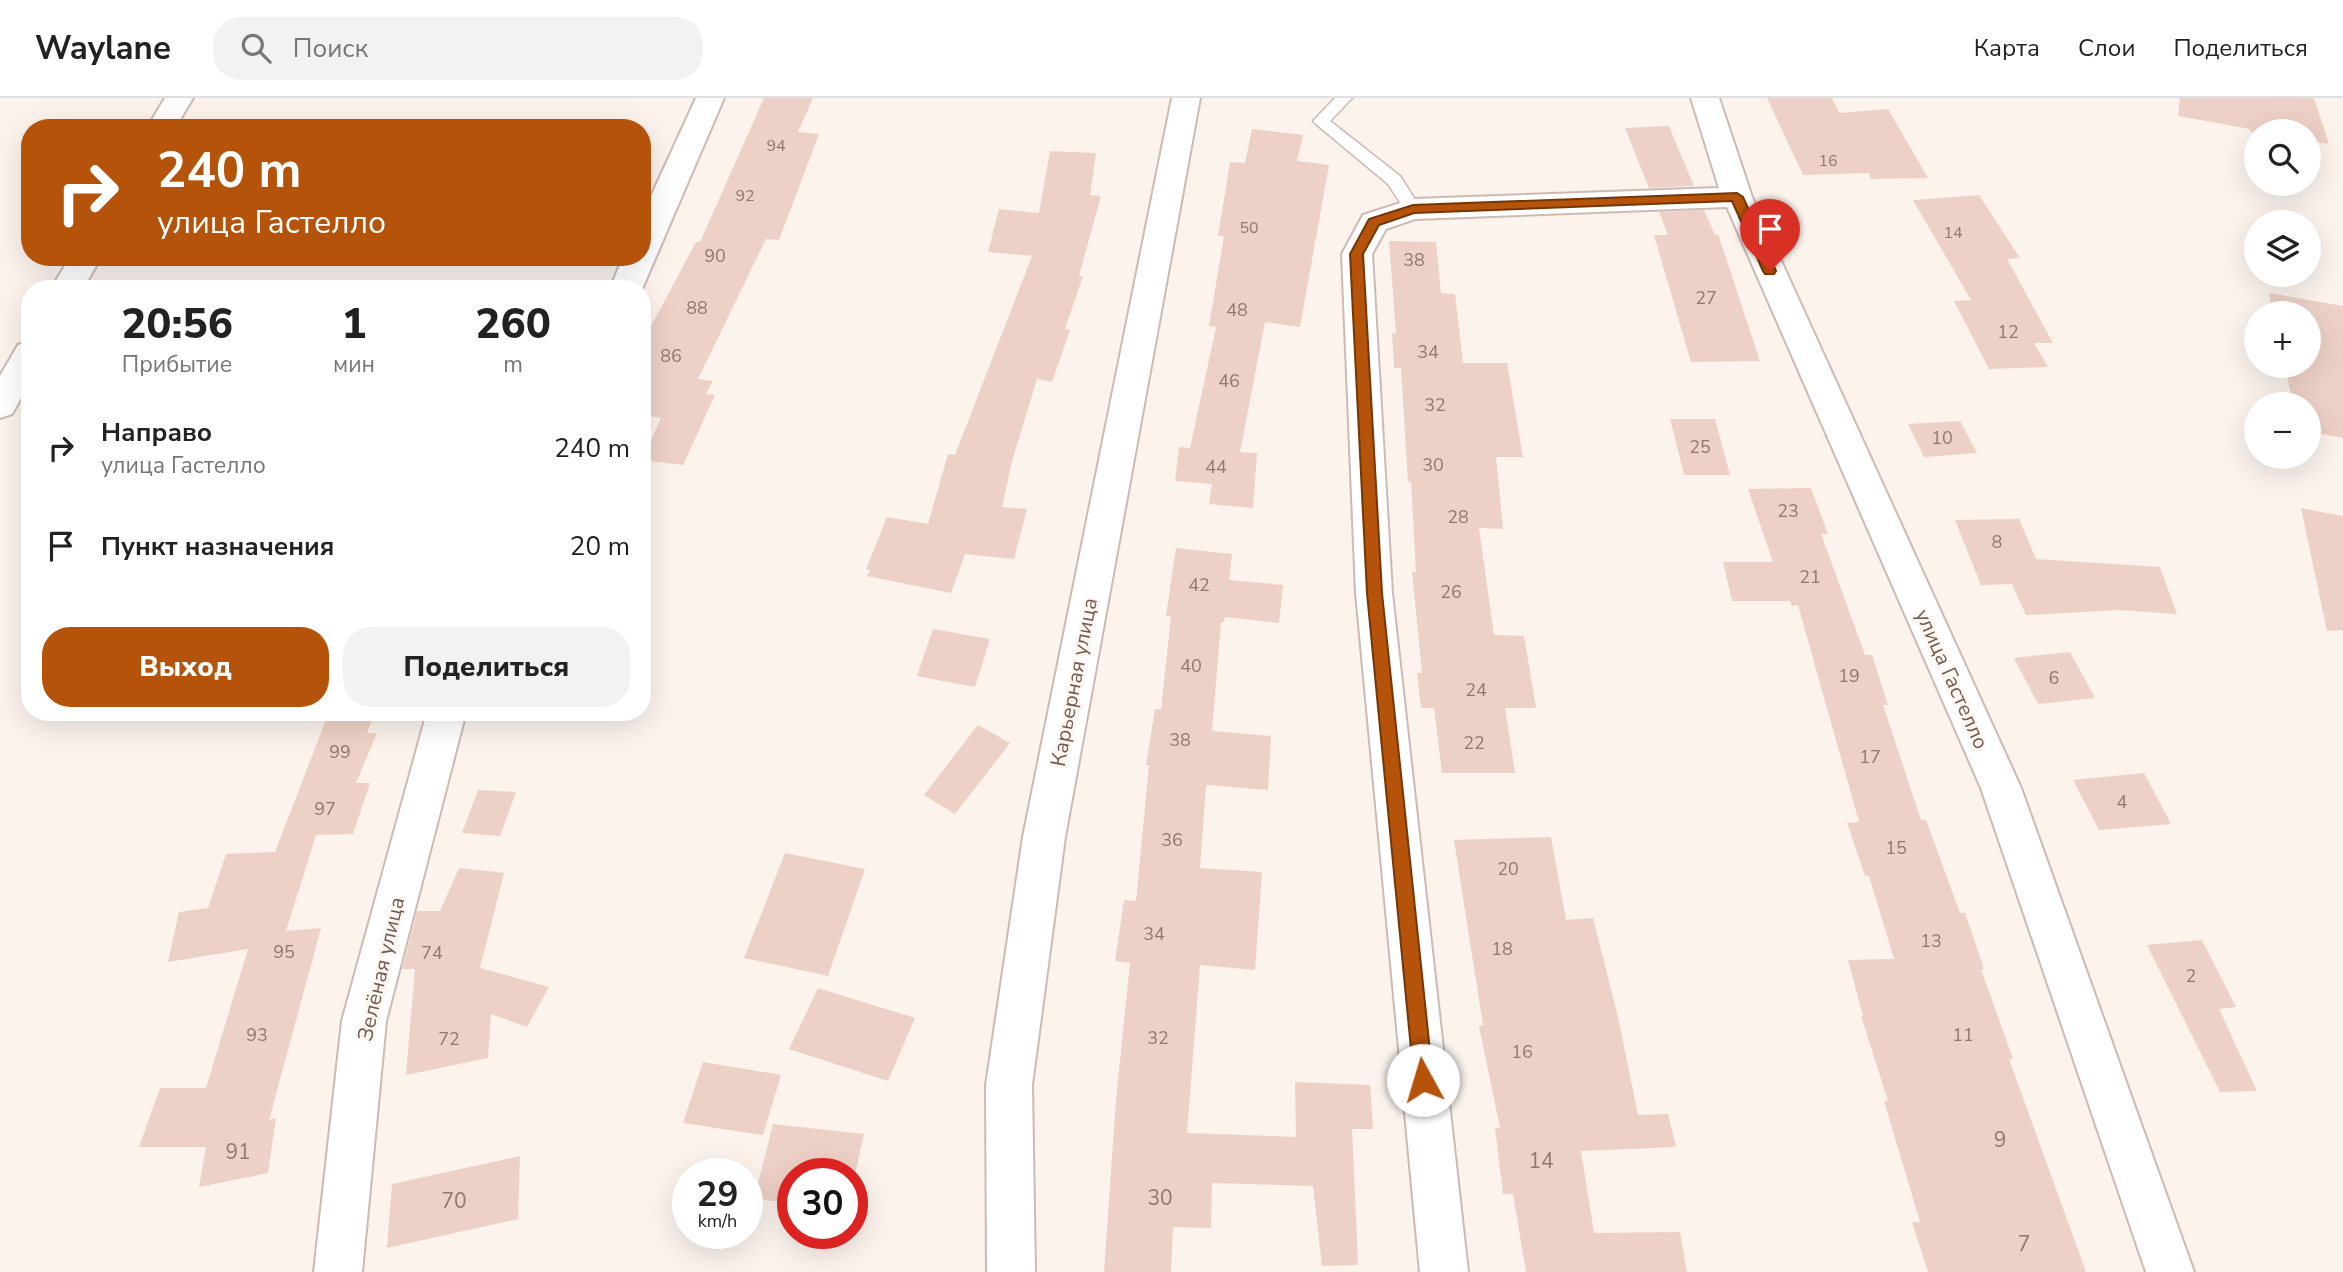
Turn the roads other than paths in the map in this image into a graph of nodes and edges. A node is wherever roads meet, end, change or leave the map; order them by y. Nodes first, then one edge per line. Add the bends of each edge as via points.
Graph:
1 (178, 98) edge
2 (710, 98) edge
3 (1186, 98) edge
4 (1344, 98) edge
5 (1705, 98) edge
6 (166, 119) edge
7 (1737, 197) junction
8 (1413, 209) junction
9 (651, 231) edge
10 (21, 369) edge
11 (0, 405) edge
12 (445, 721) edge
13 (338, 1272) edge
14 (1011, 1272) edge
15 (1444, 1272) edge
16 (2170, 1272) edge

1 - 6 street
2 - 9 street
3 - 14 street, Карьерная улица via 1044,837 1009,1086
4 - 8 lane via 1321,121 1394,180
5 - 7 street, улица Гастелло
7 - 8 street
7 - 16 street, улица Гастелло via 2001,788
8 - 15 street via 1374,222 1357,254 1374,593
10 - 11 street
12 - 13 street, Зелёная улица via 364,1021

